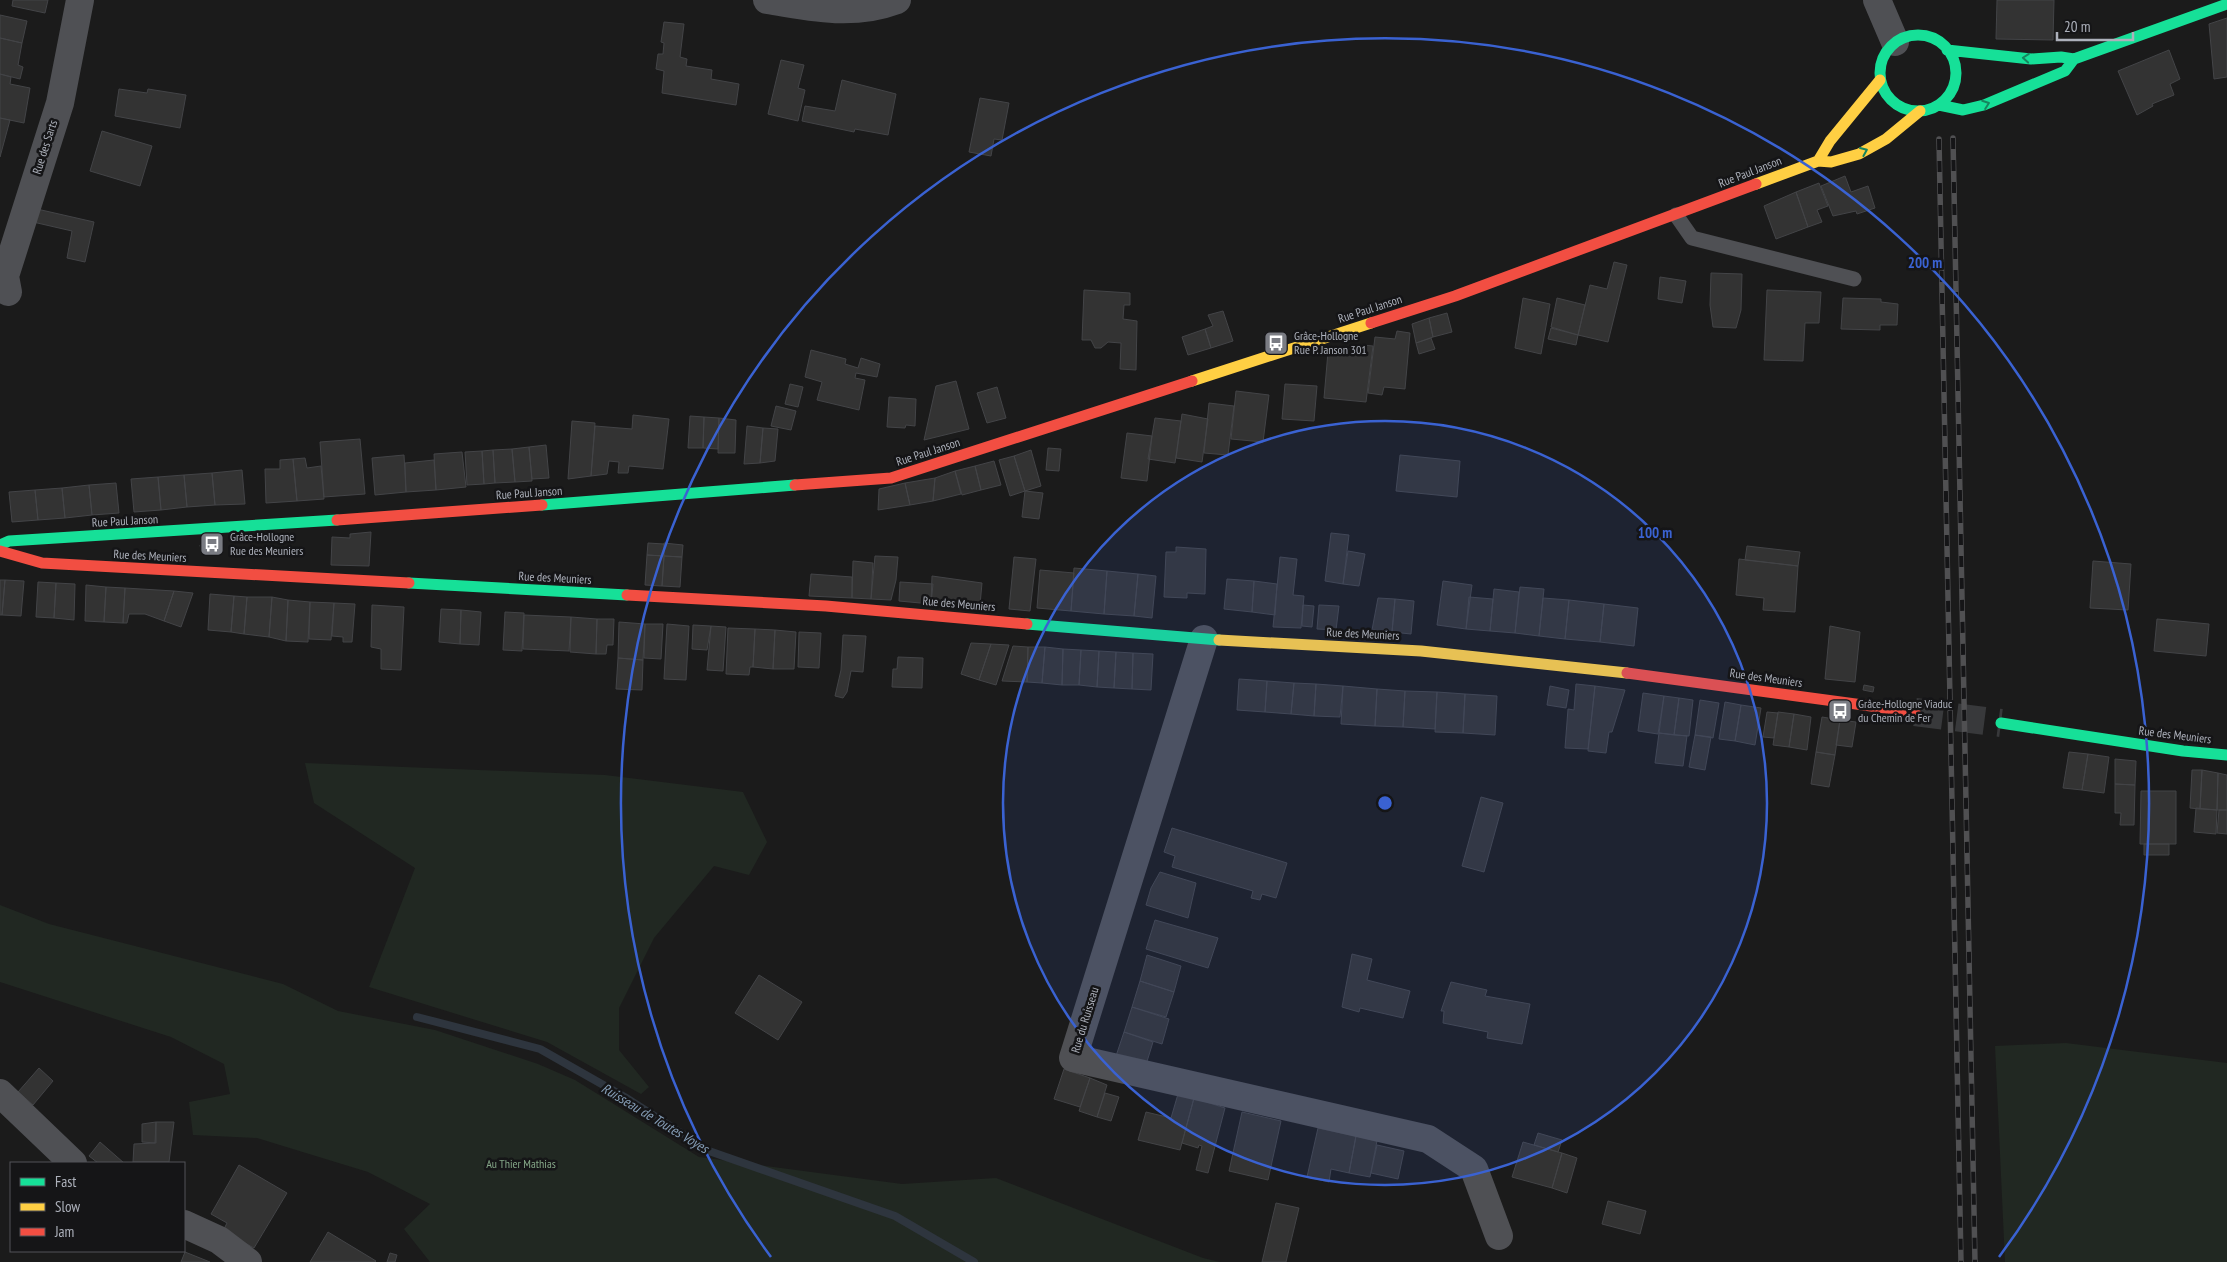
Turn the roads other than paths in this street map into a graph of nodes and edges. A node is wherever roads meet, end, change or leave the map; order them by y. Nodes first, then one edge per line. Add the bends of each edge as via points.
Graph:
1 (80, 0) edge
2 (767, 0) edge
3 (897, 0) edge
4 (1878, 0) edge
5 (1897, 0) edge
6 (2227, 4) edge
7 (1903, 38) junction
8 (1947, 50) junction
9 (2074, 60) junction
10 (1880, 80) junction
11 (1939, 105) junction
12 (1920, 111) junction
13 (1818, 160) junction
14 (1676, 215) junction
15 (1854, 279) dead end
16 (8, 292) dead end
17 (0, 545) edge
18 (0, 551) edge
19 (1204, 639) junction
20 (1915, 712) tunnel mouth
21 (2001, 723) tunnel mouth
22 (2227, 755) edge
23 (0, 1093) edge
24 (72, 1162) edge
25 (185, 1224) edge
26 (1499, 1236) dead end
27 (248, 1262) edge

1 - 16 street, Rue des Sarts via 60,103 5,276
2 - 3 street via 847,11
4 - 7 street
5 - 7 street
6 - 9 street
7 - 8 street via 1931,37
7 - 10 street via 1886,51
9 -> 8 street via 2061,56 2031,59
8 - 11 street via 1956,76 1954,87
11 -> 9 street via 1963,110 1984,106 2065,71
10 - 12 street via 1885,93 1896,103
10 - 13 street
11 - 12 street
13 -> 12 street, Rue Paul Janson via 1835,163 1870,148
13 - 14 street, Rue Paul Janson
14 - 15 lane via 1692,238
14 - 17 street, Rue Paul Janson via 1455,296 891,478 236,528 8,541
18 - 19 street, Rue des Meuniers via 42,563 826,606
19 - 20 street, Rue des Meuniers via 1421,651 1556,664
19 - 26 street, Rue du Ruisseau via 1074,1058 1428,1139 1474,1170
21 - 22 street, Rue des Meuniers
23 - 24 street
25 - 27 street via 219,1240

